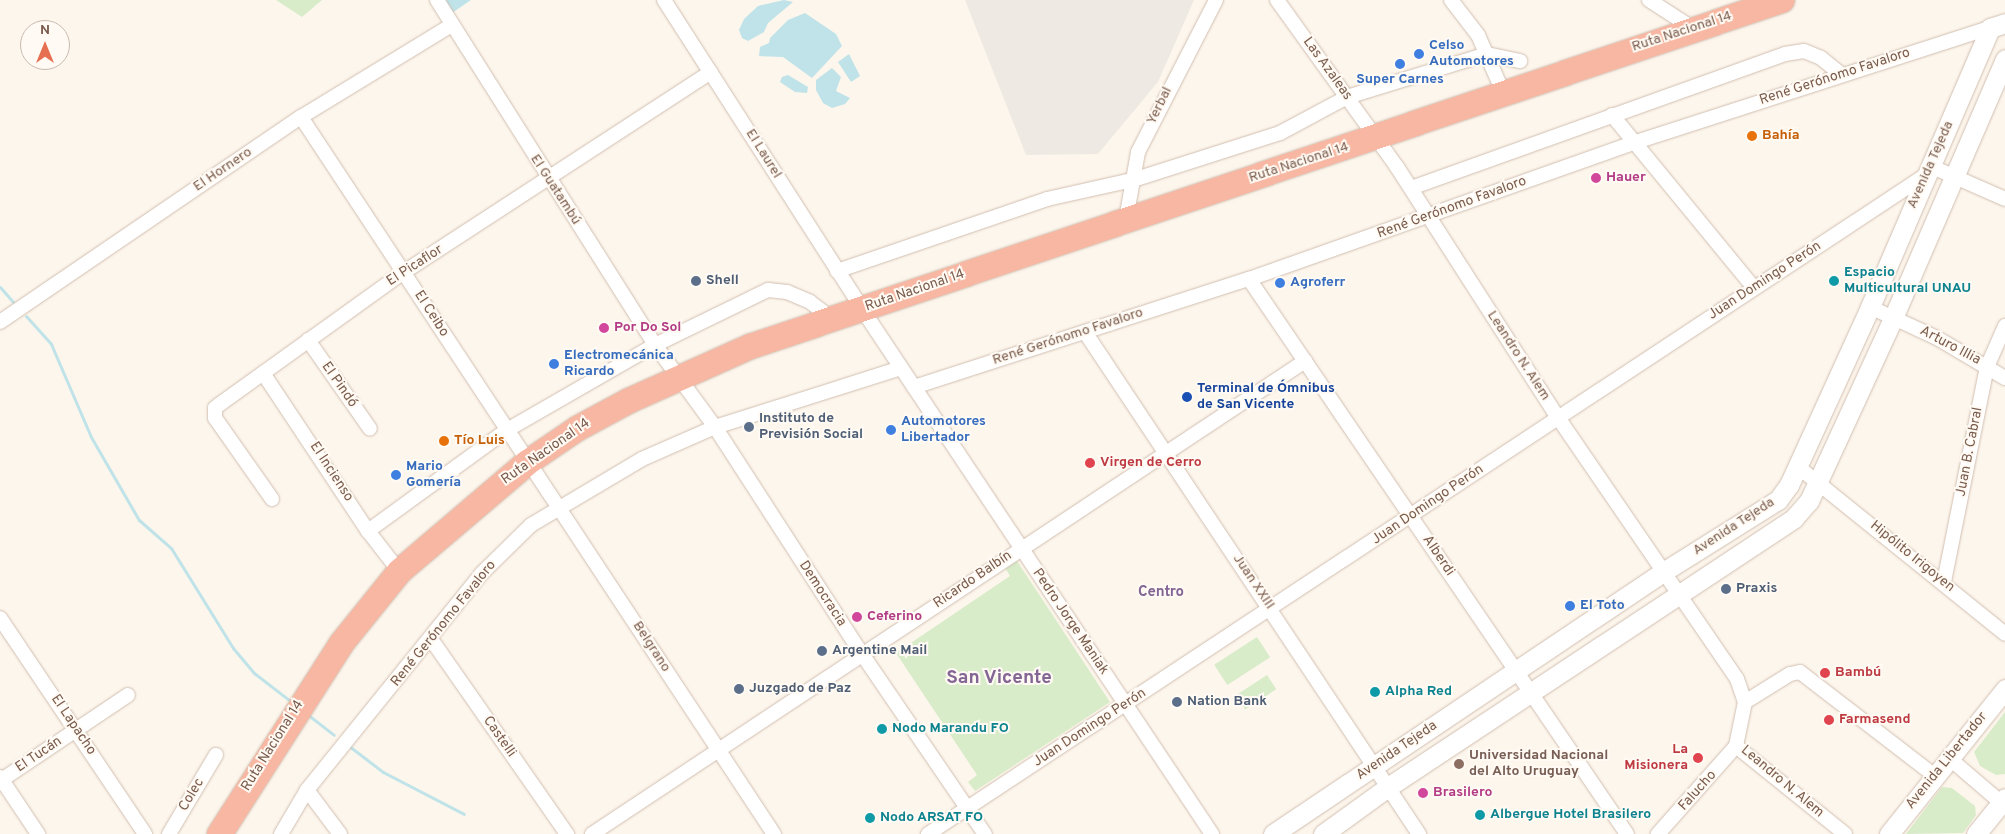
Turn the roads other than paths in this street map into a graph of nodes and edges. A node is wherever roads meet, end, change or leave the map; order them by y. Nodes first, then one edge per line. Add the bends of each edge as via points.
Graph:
1 (437, 0) edge
2 (664, 0) edge
3 (1216, 0) edge
4 (1277, 0) edge
5 (1451, 0) edge
6 (1780, 0) edge
7 (1657, 2) edge
8 (452, 25) junction
9 (1998, 26) edge
10 (1694, 28) junction
11 (1486, 54) junction
12 (2005, 58) edge
13 (1520, 61) dead end
14 (711, 72) junction
15 (1842, 75) junction
16 (1503, 92) junction
17 (1347, 97) junction
18 (1612, 115) junction
19 (302, 117) junction
20 (1376, 138) junction
21 (1633, 143) junction
22 (1928, 171) junction
23 (1954, 177) junction
24 (547, 179) junction
25 (1133, 180) junction
26 (1411, 188) junction
27 (2005, 199) edge
28 (1429, 217) junction
29 (1126, 219) junction
30 (838, 271) junction
31 (404, 272) junction
32 (1249, 279) junction
33 (1754, 288) junction
34 (1870, 307) junction
35 (862, 309) junction
36 (831, 318) junction
37 (1893, 318) junction
38 (0, 322) edge
39 (2005, 326) edge
40 (1085, 332) junction
41 (308, 340) junction
42 (655, 344) junction
43 (1305, 361) junction
44 (1988, 367) junction
45 (901, 368) junction
46 (263, 373) junction
47 (678, 377) junction
48 (2005, 378) edge
49 (914, 387) junction
50 (1558, 419) junction
51 (715, 428) junction
52 (370, 429) dead end
53 (507, 430) junction
54 (1166, 451) junction
55 (527, 462) junction
56 (1797, 466) junction
57 (1818, 482) junction
58 (272, 499) dead end
59 (559, 505) junction
60 (1411, 516) junction
61 (368, 531) junction
62 (1021, 548) junction
63 (399, 571) junction
64 (1663, 572) junction
65 (1944, 582) junction
66 (1677, 594) junction
67 (1271, 609) junction
68 (0, 618) edge
69 (2005, 634) edge
70 (431, 639) junction
71 (862, 654) junction
72 (1516, 670) junction
73 (2005, 689) edge
74 (1531, 692) junction
75 (128, 695) dead end
76 (1745, 702) junction
77 (1125, 704) junction
78 (76, 730) junction
79 (1736, 746) junction
80 (718, 750) junction
81 (216, 755) dead end
82 (1949, 758) junction
83 (1375, 766) junction
84 (1935, 776) junction
85 (1, 780) edge
86 (1388, 787) junction
87 (307, 790) junction
88 (2004, 802) edge
89 (968, 808) junction
90 (1281, 832) edge
91 (38, 834) edge
92 (145, 834) edge
93 (169, 834) edge
94 (218, 834) edge
95 (281, 834) edge
96 (340, 834) edge
97 (567, 834) edge
98 (592, 834) edge
99 (774, 834) edge
100 (928, 834) edge
101 (985, 834) edge
102 (1212, 834) edge
103 (1322, 834) edge
104 (1419, 834) edge
105 (1627, 834) edge
106 (1658, 834) edge
107 (1845, 834) edge
108 (1889, 834) edge
109 (1976, 834) edge

1 - 8 street, El Guatambú
2 - 14 street, El Laurel
3 - 25 street, Yerbal via 1160,104 1138,152
4 - 17 street, Las Azaleas
5 - 11 street via 1478,35
6 - 10 highway, Ruta Nacional 14
7 - 10 street
8 - 19 street, El Hornero
8 - 24 street, El Guatambú
9 - 15 street, René Gerónomo Favaloro
9 - 22 main road, Avenida Tejeda
10 - 16 highway, Ruta Nacional 14
11 - 13 street
11 - 16 street
11 - 17 street
12 - 23 main road, Avenida Tejeda
14 - 24 street, El Picaflor
14 - 30 street, El Laurel
15 - 18 street via 1821,58 1804,51 1785,54
15 - 21 street, René Gerónomo Favaloro
16 - 20 highway, Ruta Nacional 14
17 - 20 street, Las Azaleas
17 - 25 street via 1280,133
18 - 21 street
18 - 26 street
19 - 31 street, El Ceibo
19 - 38 street, El Hornero
20 - 26 street, Leandro N. Alem
20 - 29 highway, Ruta Nacional 14
21 - 28 street, René Gerónomo Favaloro
21 - 33 street
22 - 23 street
22 - 33 street, Juan Domingo Perón
22 - 34 main road, Avenida Tejeda
23 - 27 street
23 - 37 main road, Avenida Tejeda
24 - 31 street, El Picaflor
24 - 42 street, El Guatambú
25 - 29 street, Yerbal
25 - 30 street via 1047,199
26 - 28 street, Leandro N. Alem
28 - 32 street, René Gerónomo Favaloro
28 - 50 street, Leandro N. Alem
29 - 35 highway, Ruta Nacional 14
30 - 35 street, El Laurel
31 - 41 street, El Picaflor
31 - 53 street, El Ceibo
32 - 40 street, René Gerónomo Favaloro
32 - 43 street, Alberdi
33 - 50 street, Juan Domingo Perón
34 - 37 street, Arturo Illia
34 - 56 main road, Avenida Tejeda
35 - 36 highway, Ruta Nacional 14
35 - 45 street, Pedro Jorge Maniak
36 - 42 street via 810,302 787,292 768,290
36 - 47 highway, Ruta Nacional 14 via 750,346
37 - 44 street, Arturo Illia
37 - 57 main road, Avenida Tejeda
39 - 44 street, Juan B. Cabral
40 - 49 street, René Gerónomo Favaloro
40 - 54 street, Juan XXIII
41 - 46 street, El Picaflor
41 - 52 street, El Pindó
42 - 47 street, El Guatambú
42 - 53 street
43 - 54 street, Ricardo Balbín
43 - 60 street, Alberdi
44 - 48 street, Arturo Illia
44 - 65 street, Juan B. Cabral
45 - 49 street, Pedro Jorge Maniak
45 - 51 street, René Gerónomo Favaloro
46 - 58 street, El Picaflor via 215,408 215,418
46 - 61 street, El Incienso
47 - 51 street, Democracia
47 - 55 highway, Ruta Nacional 14 via 578,428
49 - 62 street, Pedro Jorge Maniak
50 - 60 street, Juan Domingo Perón
50 - 64 street, Leandro N. Alem
51 - 59 street, René Gerónomo Favaloro via 642,459
51 - 71 street, Democracia
53 - 55 street, El Ceibo
53 - 61 street
54 - 62 street, Ricardo Balbín
54 - 67 street, Juan XXIII
55 - 59 street, Belgrano
55 - 63 highway, Ruta Nacional 14
56 - 57 street, Hipólito Irigoyen
56 - 64 main road, Avenida Tejeda via 1778,500
57 - 65 street, Hipólito Irigoyen
57 - 66 main road, Avenida Tejeda via 1809,501 1794,518
59 - 70 street, René Gerónomo Favaloro via 530,525 481,574
59 - 80 street, Belgrano
60 - 67 street, Juan Domingo Perón
60 - 72 street, Alberdi
61 - 63 street, El Incienso
62 - 71 street, Ricardo Balbín
62 - 77 street, Pedro Jorge Maniak
63 - 94 highway, Ruta Nacional 14 via 341,643
64 - 66 street, Leandro N. Alem
64 - 72 main road, Avenida Tejeda
65 - 69 street, Hipólito Irigoyen
66 - 74 main road, Avenida Tejeda
66 - 76 street via 1737,679
67 - 77 street, Juan Domingo Perón
67 - 83 street, Juan XXIII
68 - 78 street, El Lapacho
70 - 87 street, René Gerónomo Favaloro
70 - 97 street, Castelli
71 - 80 street, Ricardo Balbín
71 - 89 street, Democracia
72 - 74 street, Alberdi
72 - 83 main road, Avenida Tejeda
73 - 82 main road, Avenida Libertador
74 - 86 main road, Avenida Tejeda
74 - 105 street, Alberdi
75 - 78 street, El Tucán
76 - 79 street, Leandro N. Alem
76 - 84 street via 1790,674 1800,672
77 - 89 street, Juan Domingo Perón
77 - 102 street, Pedro Jorge Maniak
78 - 85 street, El Tucán
78 - 92 street, El Lapacho
79 - 106 street, Falucho
79 - 107 street, Leandro N. Alem
80 - 98 street, Ricardo Balbín
80 - 99 street, Belgrano
81 - 93 street, Colec
82 - 84 main road, Avenida Libertador
82 - 88 street
83 - 86 street, Juan XXIII
83 - 90 main road, Avenida Tejeda
84 - 108 main road, Avenida Libertador
85 - 91 street
86 - 103 main road, Avenida Tejeda
86 - 104 street, Juan XXIII
87 - 95 street, René Gerónomo Favaloro
87 - 96 street
88 - 109 main road
89 - 100 street, Juan Domingo Perón
89 - 101 street, Democracia

